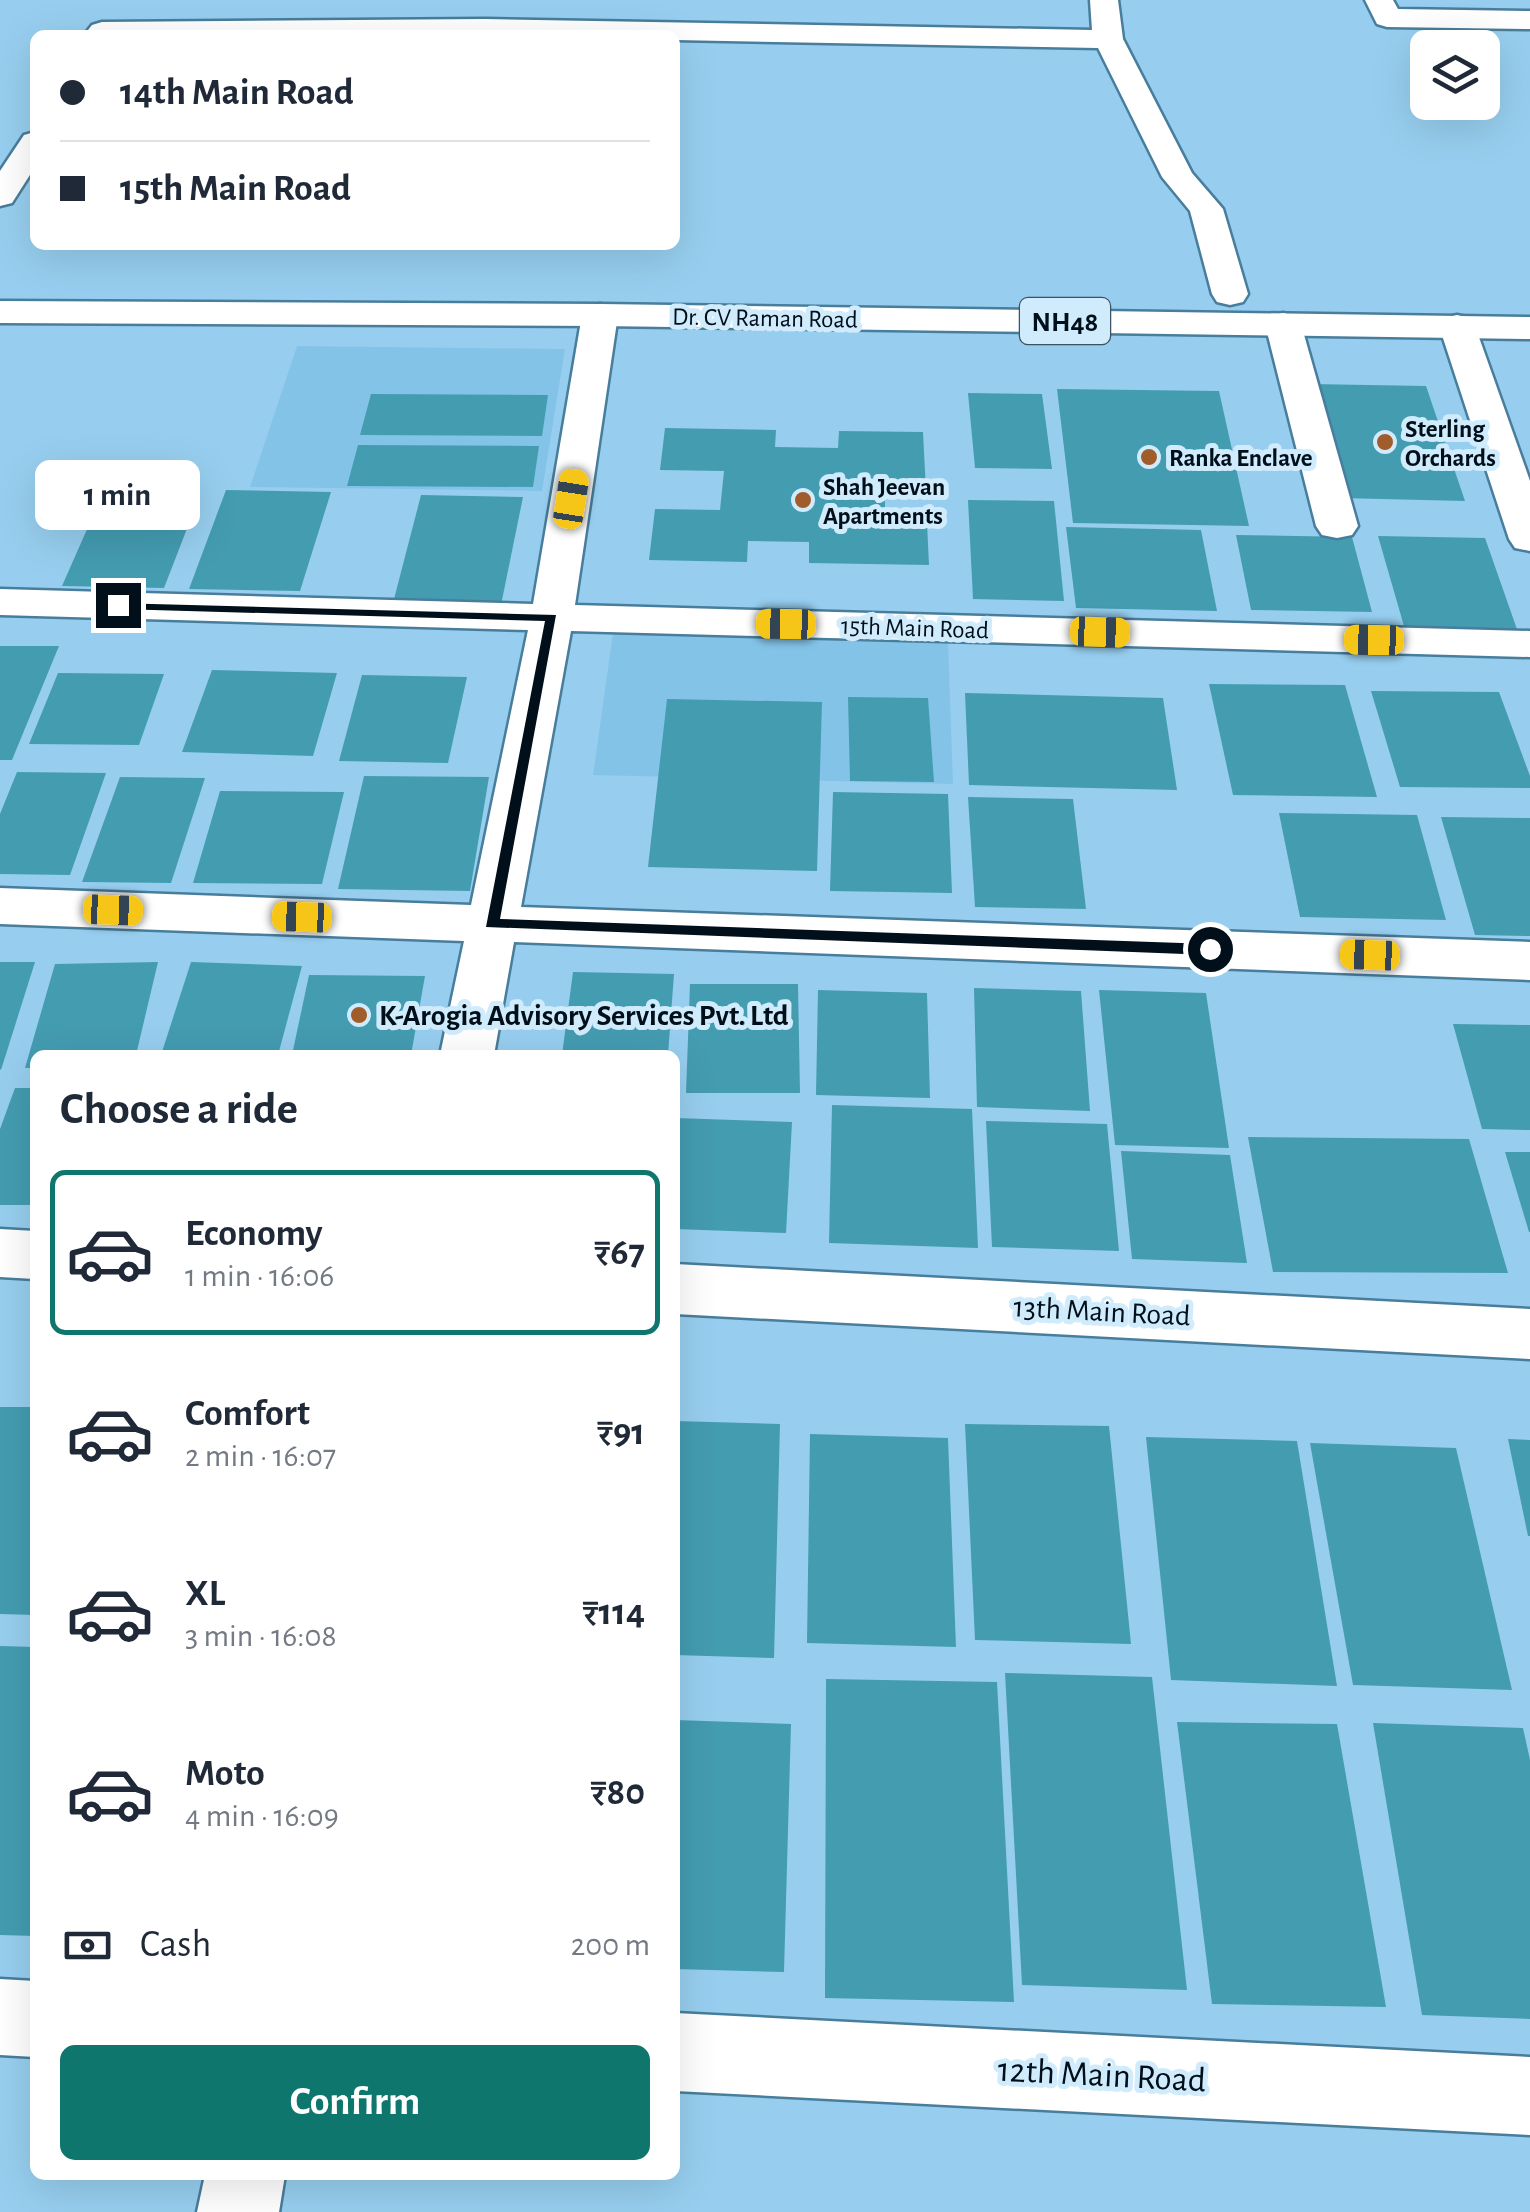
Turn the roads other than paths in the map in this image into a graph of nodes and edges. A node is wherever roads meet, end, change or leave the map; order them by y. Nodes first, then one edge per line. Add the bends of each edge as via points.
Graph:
1 (1104, 0) edge
2 (1380, 0) edge
3 (488, 14) edge
4 (1530, 20) edge
5 (125, 30) edge
6 (1108, 39) junction
7 (30, 150) edge
8 (0, 196) edge
9 (0, 286) edge
10 (1230, 294) junction
11 (1530, 298) edge
12 (0, 312) edge
13 (600, 314) junction
14 (1283, 324) junction
15 (1457, 326) junction
16 (1530, 328) edge
17 (1337, 526) dead end
18 (1530, 540) edge
19 (0, 602) edge
20 (552, 617) junction
21 (1530, 644) edge
22 (0, 906) edge
23 (491, 924) junction
24 (1530, 961) edge
25 (468, 1050) edge
26 (0, 1253) edge
27 (30, 1255) edge
28 (680, 1289) edge
29 (1530, 1334) edge
30 (0, 2017) edge
31 (30, 2019) edge
32 (680, 2052) edge
33 (1530, 2096) edge
34 (244, 2180) edge
35 (238, 2212) edge

1 - 6 main road
2 - 4 main road via 1387,18
3 - 5 main road
3 - 6 main road
6 - 10 main road via 1178,177 1206,209
7 - 8 main road
9 - 10 main road, Dr. CV Raman Road / NH48
10 - 11 main road, Dr. CV Raman Road / NH48
12 - 13 main road, Dr. CV Raman Road / NH48
13 - 14 main road, Dr. CV Raman Road / NH48
13 - 20 main road
14 - 15 main road, Dr. CV Raman Road / NH48
14 - 17 main road
15 - 16 main road, Dr. CV Raman Road / NH48
15 - 18 main road
19 - 20 main road, 15th Main Road
20 - 21 main road, 15th Main Road
20 - 23 main road
22 - 23 main road
23 - 24 main road
23 - 25 main road
26 - 27 main road
28 - 29 main road, 13th Main Road
30 - 31 main road
32 - 33 main road, 12th Main Road
34 - 35 main road

